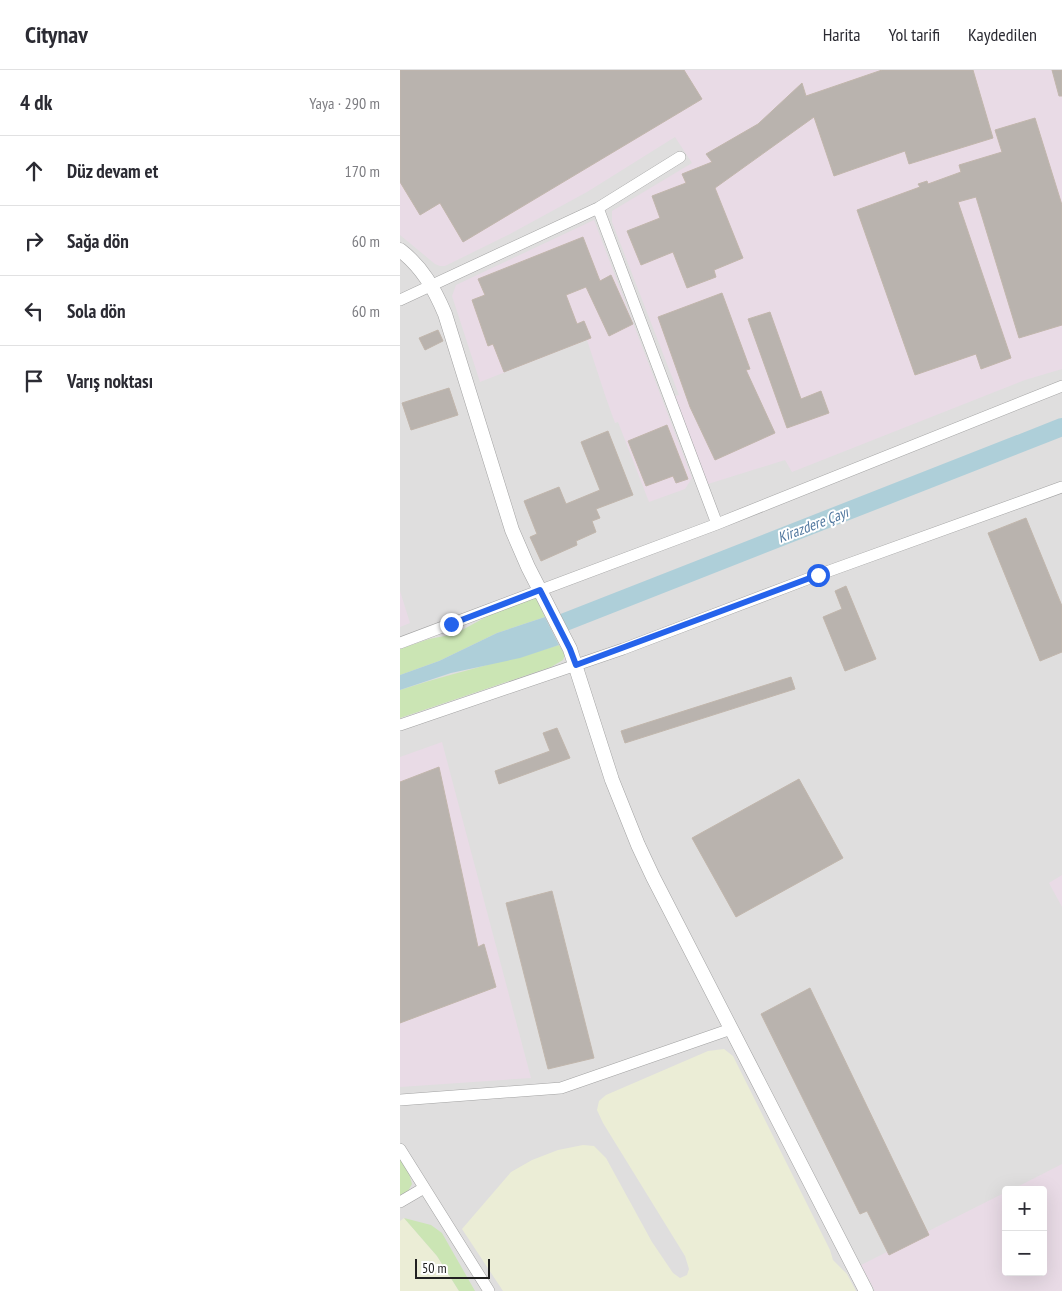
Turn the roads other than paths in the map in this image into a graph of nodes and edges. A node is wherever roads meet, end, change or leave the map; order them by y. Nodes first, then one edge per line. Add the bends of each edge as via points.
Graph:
1 (680, 157) dead end
2 (598, 208) junction
3 (400, 250) edge
4 (432, 286) junction
5 (400, 300) edge
6 (1062, 386) edge
7 (1062, 487) edge
8 (717, 524) junction
9 (540, 590) junction
10 (400, 643) edge
11 (576, 665) junction
12 (400, 725) edge
13 (732, 1029) junction
14 (400, 1100) edge
15 (400, 1149) edge
16 (424, 1188) junction
17 (400, 1202) edge
18 (489, 1291) edge
19 (866, 1291) edge

1 - 2 street
2 - 4 street
2 - 8 street
3 - 4 street via 420,268
4 - 5 street
4 - 9 street via 450,328 512,530
6 - 8 street
7 - 11 street
8 - 9 street
9 - 10 street
9 - 11 street
11 - 12 street
11 - 13 street via 612,780 638,845
13 - 14 street via 561,1088
13 - 19 street
15 - 16 street
16 - 17 street
16 - 18 street

